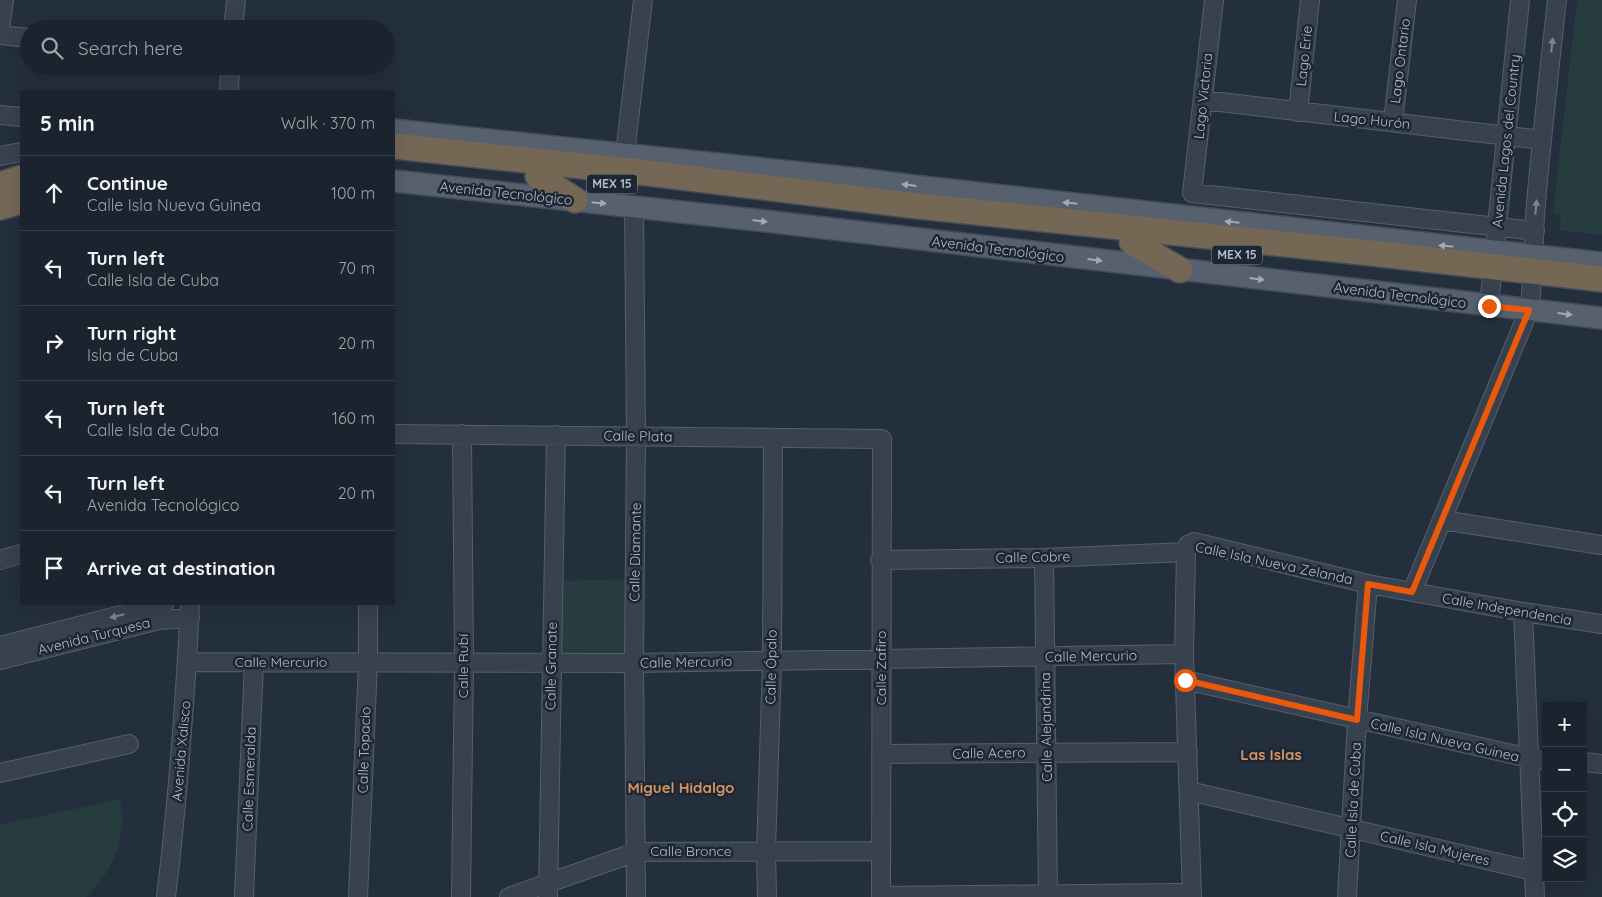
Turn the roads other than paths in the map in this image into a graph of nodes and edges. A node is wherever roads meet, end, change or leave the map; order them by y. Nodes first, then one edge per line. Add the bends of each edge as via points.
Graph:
1 (4, 0) edge
2 (236, 0) edge
3 (643, 0) edge
4 (1214, 0) edge
5 (1310, 0) edge
6 (1407, 0) edge
7 (1520, 0) edge
8 (1557, 0) edge
9 (234, 20) edge
10 (0, 28) edge
11 (0, 35) edge
12 (20, 37) edge
13 (230, 75) edge
14 (229, 90) edge
15 (1203, 100) junction
16 (1298, 112) junction
17 (0, 115) edge
18 (20, 117) edge
19 (1393, 122) junction
20 (395, 130) edge
21 (1506, 136) junction
22 (1542, 140) junction
23 (395, 146) edge
24 (20, 152) edge
25 (625, 154) junction
26 (0, 156) edge
27 (395, 161) edge
28 (751, 168) junction
29 (538, 176) junction
30 (20, 178) edge
31 (706, 180) junction
32 (395, 181) edge
33 (0, 184) edge
34 (575, 200) junction
35 (20, 201) edge
36 (634, 206) junction
37 (0, 207) edge
38 (1497, 226) junction
39 (1280, 227) junction
40 (1534, 231) junction
41 (1344, 234) junction
42 (1246, 240) junction
43 (1132, 242) junction
44 (1371, 253) junction
45 (1602, 263) edge
46 (1180, 270) junction
47 (1533, 270) junction
48 (1492, 276) junction
49 (1602, 279) edge
50 (1602, 293) edge
51 (1529, 310) junction
52 (1602, 318) edge
53 (395, 434) edge
54 (462, 434) junction
55 (556, 435) junction
56 (636, 436) junction
57 (773, 438) junction
58 (882, 438) joint
59 (1442, 520) junction
60 (1601, 545) edge
61 (1186, 552) junction
62 (20, 554) edge
63 (1044, 558) junction
64 (0, 560) edge
65 (880, 560) junction
66 (1368, 584) junction
67 (1412, 592) junction
68 (160, 605) edge
69 (368, 605) edge
70 (190, 611) edge
71 (1523, 612) junction
72 (1602, 624) edge
73 (0, 646) edge
74 (1184, 654) junction
75 (1046, 656) junction
76 (881, 659) junction
77 (0, 660) edge
78 (772, 660) junction
79 (188, 662) junction
80 (254, 662) junction
81 (368, 662) junction
82 (464, 662) junction
83 (551, 662) junction
84 (634, 663) junction
85 (1185, 680) junction
86 (1357, 720) junction
87 (129, 744) dead end
88 (1047, 752) junction
89 (1188, 752) junction
90 (881, 754) junction
91 (1538, 759) edge
92 (1587, 762) edge
93 (1602, 764) edge
94 (0, 774) edge
95 (1189, 791) junction
96 (1351, 829) junction
97 (766, 851) junction
98 (881, 851) junction
99 (636, 852) junction
100 (1534, 871) junction
101 (548, 890) edge
102 (1048, 896) edge
103 (166, 897) edge
104 (244, 897) edge
105 (358, 897) edge
106 (461, 897) edge
107 (509, 897) edge
108 (636, 897) edge
109 (767, 897) edge
110 (881, 897) edge
111 (1186, 897) edge
112 (1192, 897) edge
113 (1347, 897) edge
114 (1535, 897) edge

1 - 10 street
2 - 9 street
3 - 25 street
4 - 15 street, Lago Victoria
5 - 16 street, Lago Erie
6 - 19 street, Lago Ontario
7 - 21 street, Avenida Lagos del Country
22 -> 8 street
11 - 12 street
13 - 14 street
15 - 16 street, Lago Hurón
15 - 38 street, Lago Victoria via 1192,193
16 - 19 street, Lago Hurón
17 - 18 street
19 - 21 street, Lago Hurón
20 - 25 main road, Avenida Tecnológico
21 - 22 street, Lago Hurón
21 - 38 street, Avenida Lagos del Country
40 -> 22 street
23 - 31 highway, Avenida Tecnológico / MEX 15
24 - 26 street
25 - 28 main road, Avenida Tecnológico
27 - 29 highway, Avenida Tecnológico / MEX 15
28 - 31 highway
39 -> 28 main road, Avenida Tecnológico
29 - 34 highway
29 - 43 highway, Avenida Tecnológico / MEX 15
30 - 33 highway
31 - 42 highway, Avenida Tecnológico / MEX 15
32 - 34 main road, Avenida Tecnológico
34 -> 36 main road, Avenida Tecnológico
35 - 37 highway
36 -> 46 main road, Avenida Tecnológico
36 - 56 street, Calle Diamante
38 - 40 street
38 - 48 street, Avenida Lagos del Country
39 - 41 main road, Avenida Tecnológico
39 - 42 highway
40 - 47 street
41 - 44 highway
48 -> 41 main road, Avenida Tecnológico
42 - 44 highway, Avenida Tecnológico / MEX 15
43 - 46 highway
43 - 48 highway, Avenida Tecnológico / MEX 15
44 - 48 highway, Avenida Tecnológico / MEX 15
45 - 47 main road, Avenida Tecnológico
46 -> 48 main road, Avenida Tecnológico
47 - 48 highway, Avenida Tecnológico / MEX 15
47 - 49 highway, Avenida Tecnológico / MEX 15
47 - 50 highway, Avenida Tecnológico / MEX 15
47 - 51 street
48 - 51 main road, Avenida Tecnológico
51 -> 52 main road, Avenida Tecnológico
51 - 59 street
53 - 54 street, Calle Plata
54 - 55 street, Calle Plata
54 - 82 street, Calle Rubí
55 - 56 street, Calle Plata
55 - 83 street, Calle Granate
56 - 57 street, Calle Plata
56 - 84 street, Calle Diamante
57 - 58 street, Calle Plata
57 - 78 street, Calle Ópalo
58 - 65 street, Calle Zafiro
59 - 60 street
59 - 67 street
61 - 63 street, Calle Cobre
61 - 66 street, Calle Isla Nueva Zelanda via 1188,545 1194,542
61 - 74 street
62 - 64 street
63 - 65 street, Calle Cobre
63 - 75 street, Calle Alejandrina
65 - 76 street, Calle Zafiro
66 - 67 street, Calle Independencia
66 - 86 street, Calle Isla de Cuba
67 - 71 street, Calle Independencia
68 -> 73 street, Avenida Turquesa
69 - 81 street, Calle Topacio
70 - 77 street, Avenida Turquesa
70 - 79 street, Avenida Xalisco
71 - 72 street, Calle Independencia
71 - 91 street
74 - 75 street, Calle Mercurio
74 - 85 street
75 - 76 street, Calle Mercurio
75 - 88 street, Calle Alejandrina
76 - 78 street, Calle Mercurio
76 - 90 street, Calle Zafiro
78 - 84 street, Calle Mercurio
78 - 97 street, Calle Ópalo
79 - 80 street, Calle Mercurio
79 - 103 street, Avenida Xalisco
80 - 81 street, Calle Mercurio
80 - 104 street, Calle Esmeralda
81 - 82 street, Calle Mercurio
81 - 105 street, Calle Topacio
82 - 83 street, Calle Mercurio
82 - 106 street, Calle Rubí
83 - 84 street, Calle Mercurio
83 - 101 street, Calle Granate
84 - 99 street, Calle Diamante
85 - 86 street, Calle Isla Nueva Guinea
85 - 89 street
86 - 91 street, Calle Isla Nueva Guinea
86 - 96 street, Calle Isla de Cuba
87 - 94 street
88 - 89 street, Calle Acero
88 - 90 street, Calle Acero
88 - 102 street, Calle Alejandrina
89 - 95 street
90 - 98 street, Calle Zafiro
91 - 100 street
92 - 93 street
95 - 96 street, Calle Isla Mujeres
95 - 112 street
96 - 100 street, Calle Isla Mujeres
96 - 113 street, Calle Isla de Cuba
97 - 98 street, Calle Bronce
97 - 99 street, Calle Bronce
97 - 109 street, Calle Ópalo
98 - 110 street, Calle Zafiro
99 - 101 street, Calle Bronce
99 - 108 street, Calle Diamante
100 - 114 street
101 - 107 street, Calle Bronce
102 - 110 street
102 - 111 street via 1179,892

